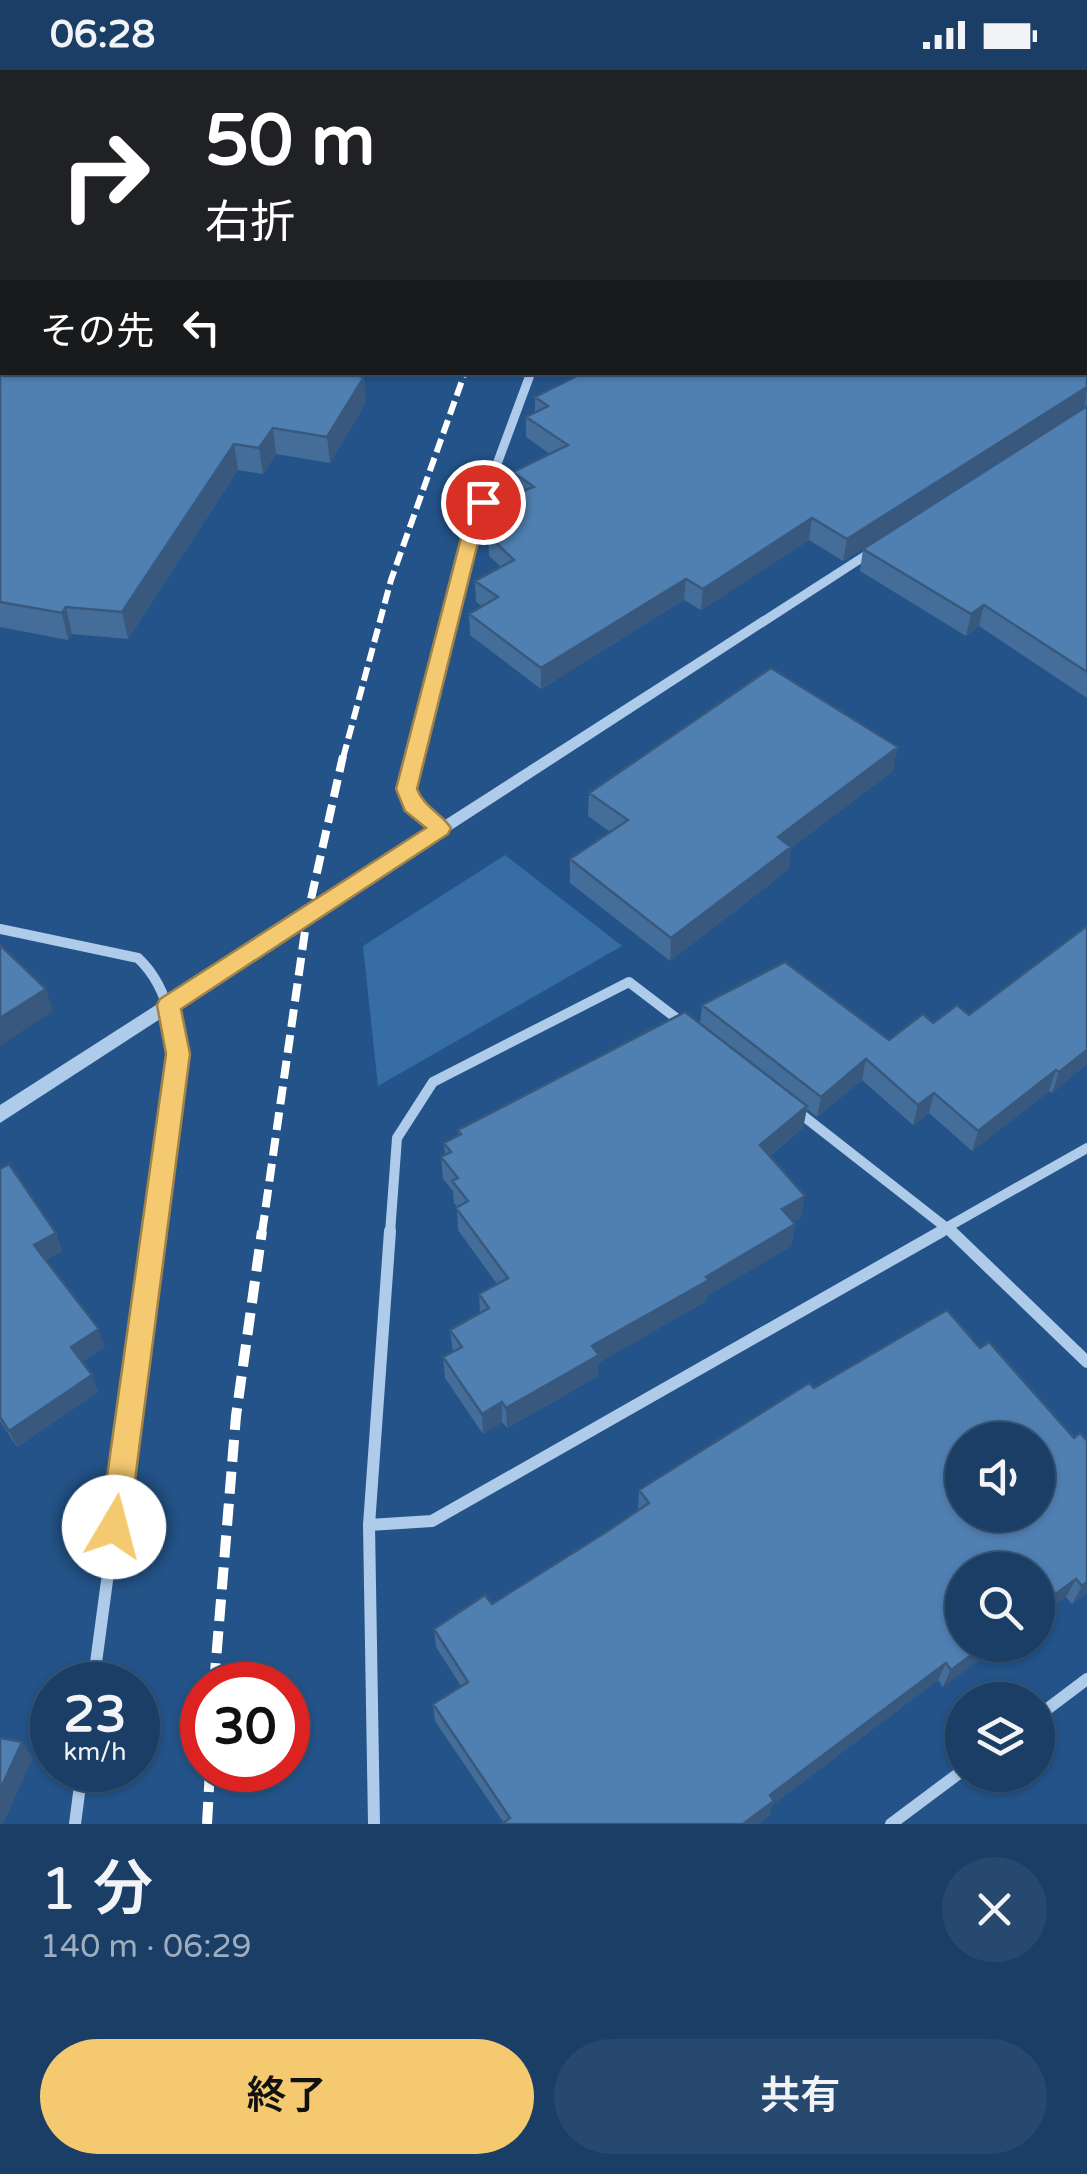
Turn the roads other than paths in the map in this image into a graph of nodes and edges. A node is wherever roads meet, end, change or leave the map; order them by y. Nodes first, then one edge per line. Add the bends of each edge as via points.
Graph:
1 (530, 375) edge
2 (887, 541) edge
3 (440, 828) junction
4 (0, 930) edge
5 (168, 1005) junction
6 (690, 1029) edge
7 (782, 1099) edge
8 (0, 1115) edge
9 (1087, 1148) edge
10 (948, 1228) junction
11 (1087, 1362) edge
12 (370, 1524) junction
13 (96, 1662) edge
14 (1087, 1679) edge
15 (1055, 1703) edge
16 (945, 1784) edge
17 (79, 1792) edge
18 (74, 1824) edge
19 (374, 1824) edge
20 (890, 1824) edge

1 - 3 street via 471,534 406,789 413,806
2 - 3 street
3 - 5 street
4 - 5 street via 138,958 152,969
5 - 8 street
5 - 13 street via 178,1054
6 - 12 street via 630,982 433,1082 397,1138
7 - 10 street
9 - 10 street
10 - 11 street
10 - 12 street via 432,1521
12 - 19 street
14 - 15 street
16 - 20 street
17 - 18 street

